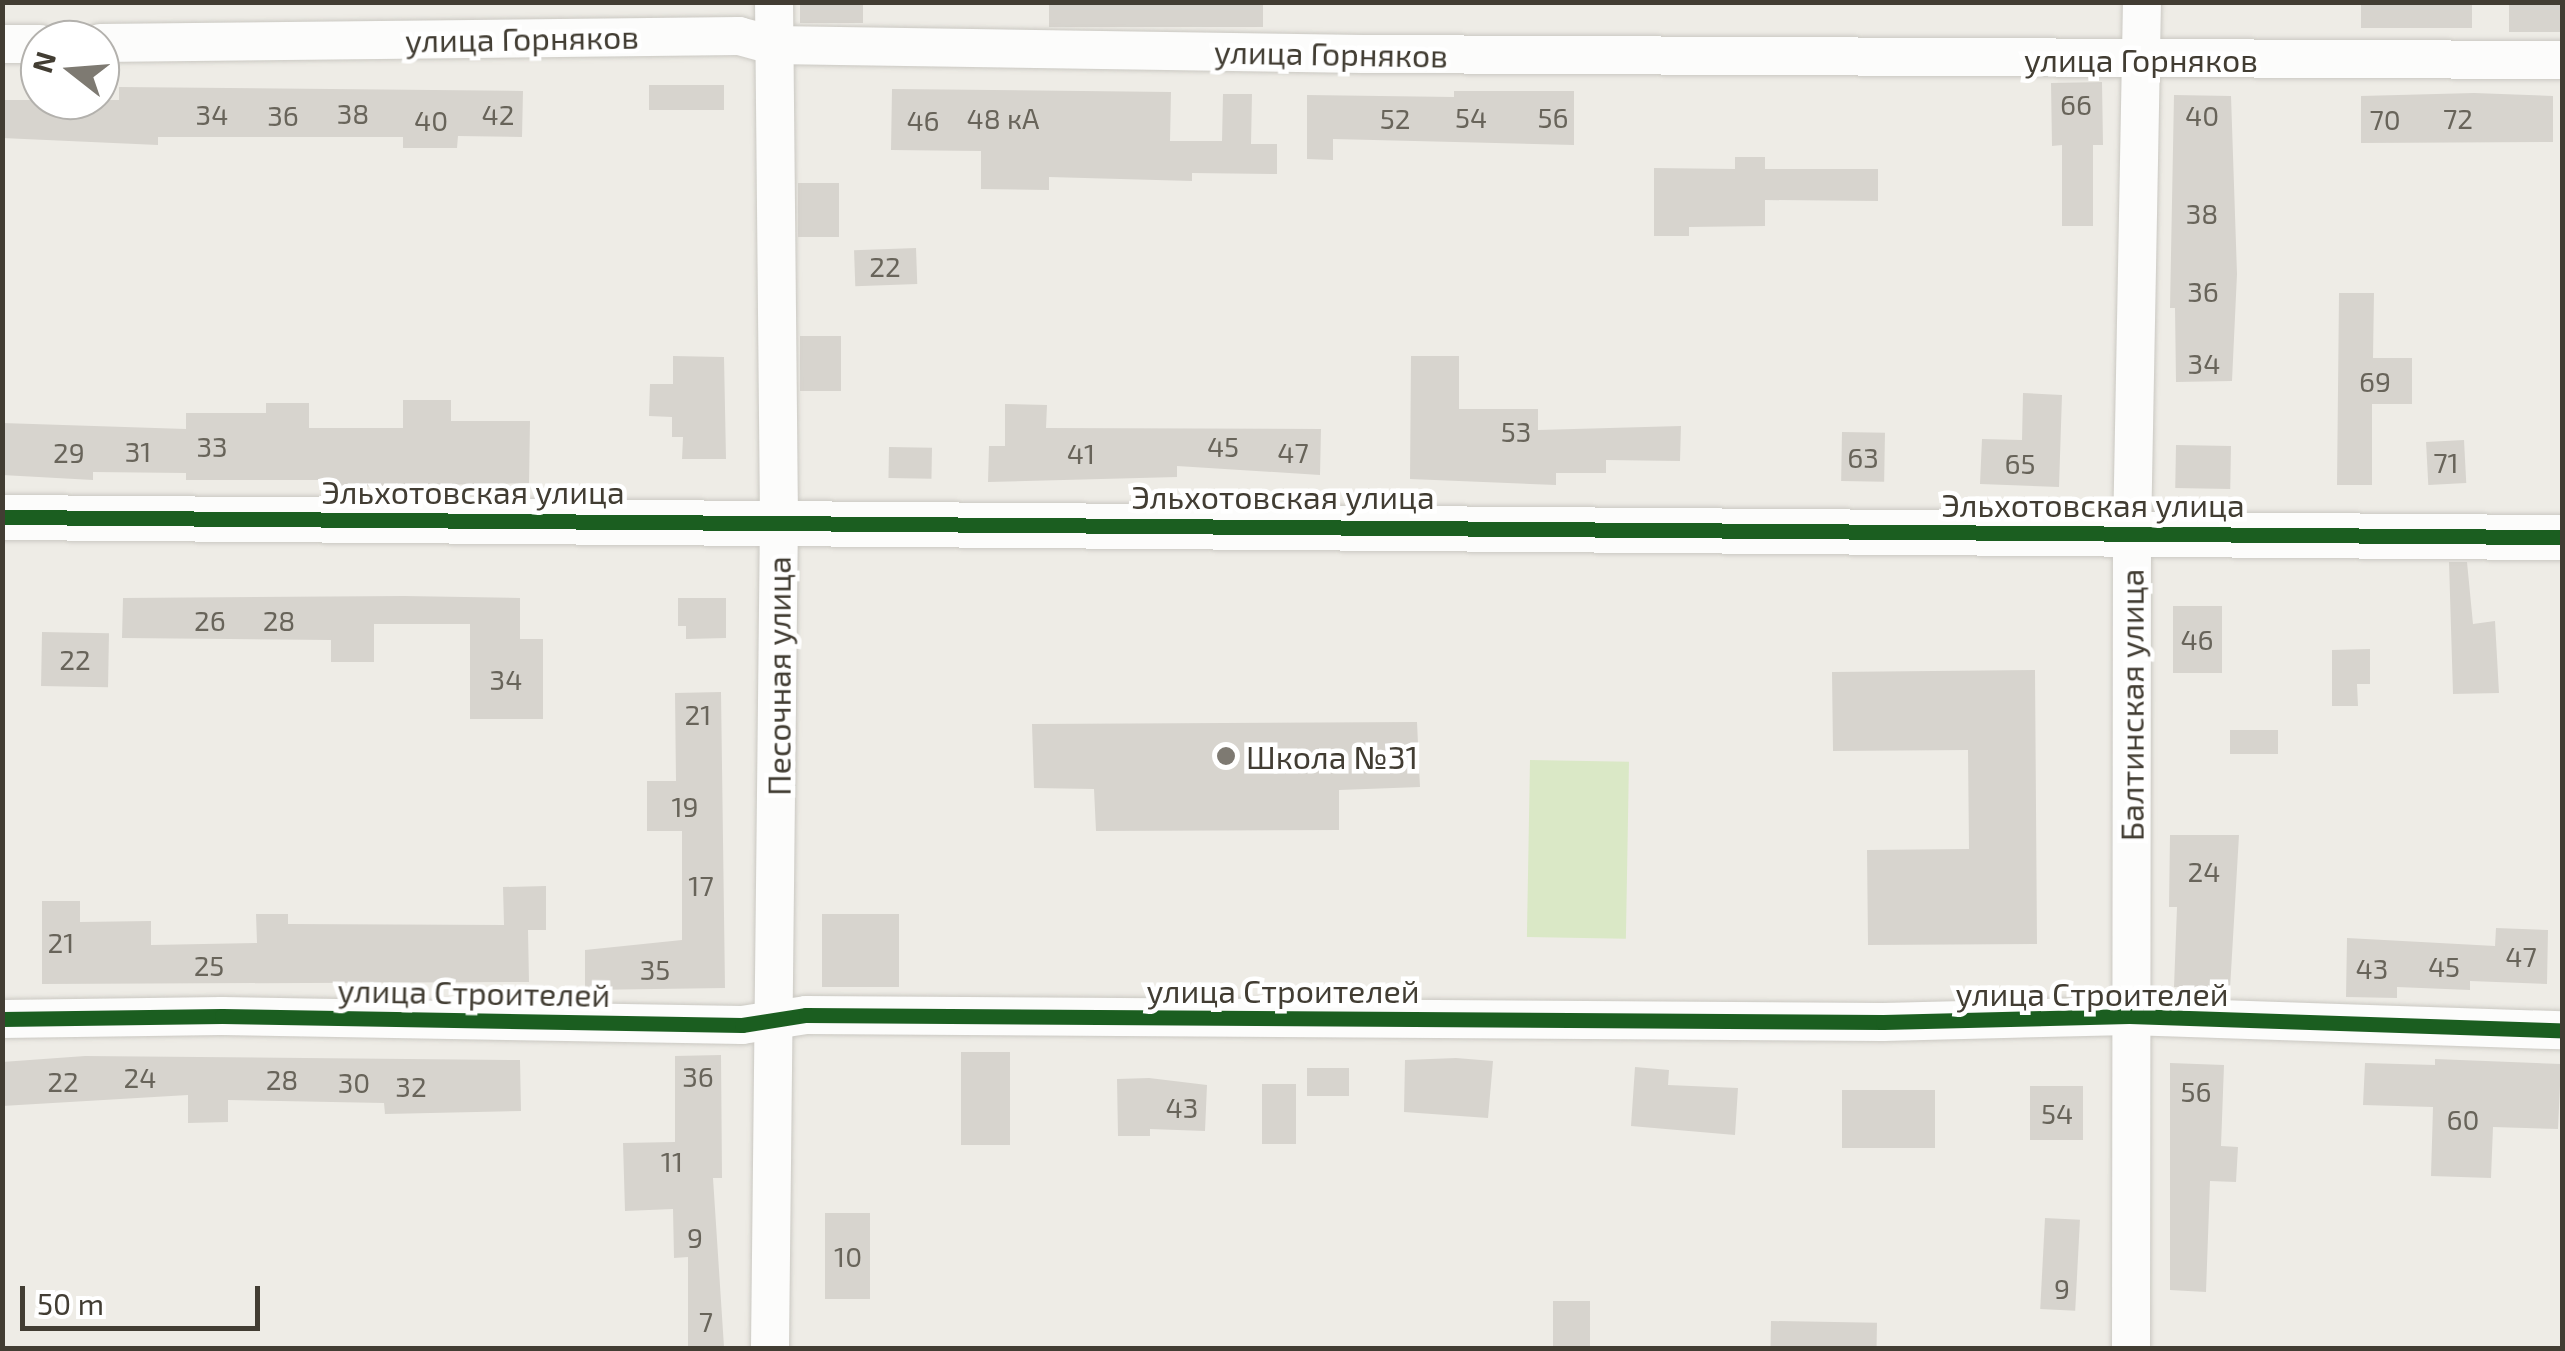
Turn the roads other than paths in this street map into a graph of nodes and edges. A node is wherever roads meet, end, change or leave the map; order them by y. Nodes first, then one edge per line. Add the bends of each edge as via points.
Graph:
1 (774, 2) edge
2 (2142, 2) edge
3 (120, 43) edge
4 (773, 45) junction
5 (2142, 58) junction
6 (2562, 60) edge
7 (2, 517) edge
8 (779, 520) junction
9 (2132, 536) junction
10 (2562, 537) edge
11 (2129, 1016) junction
12 (776, 1017) junction
13 (2, 1019) edge
14 (2562, 1030) edge
15 (770, 1348) edge
16 (2131, 1348) edge

1 - 4 street, Песочная улица
2 - 5 street, Балтинская улица
3 - 4 street, улица Горняков via 739,36
4 - 5 street, улица Горняков
4 - 8 street, Песочная улица
5 - 6 street, улица Горняков
5 - 9 street, Балтинская улица
7 - 8 street, Эльхотовская улица
8 - 9 street, Эльхотовская улица
8 - 12 street, Песочная улица
9 - 10 street, Эльхотовская улица via 2176,530
9 - 11 street, Балтинская улица
11 - 12 street, улица Строителей via 1882,1022
11 - 14 street, улица Строителей
11 - 16 street, Балтинская улица
12 - 13 street, улица Строителей via 742,1024
12 - 15 street, Песочная улица

